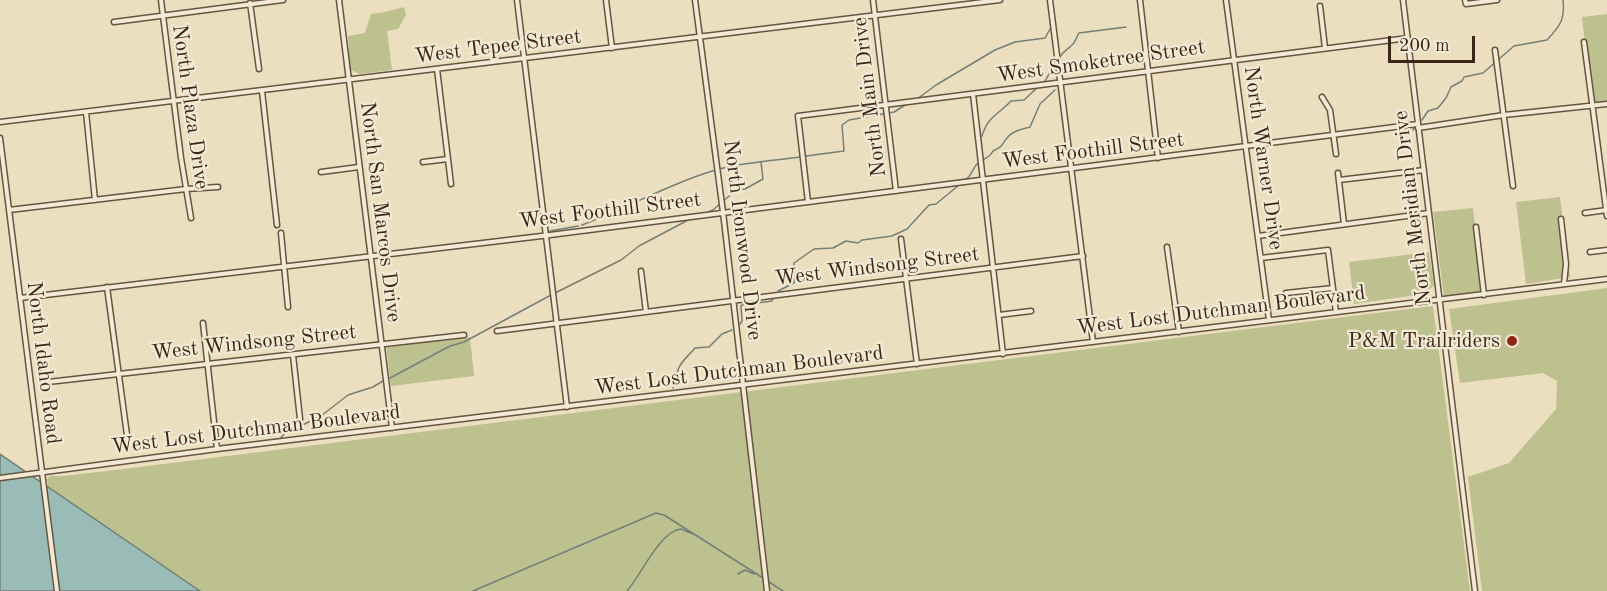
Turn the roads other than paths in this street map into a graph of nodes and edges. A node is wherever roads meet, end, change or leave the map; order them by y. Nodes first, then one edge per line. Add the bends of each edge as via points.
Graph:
1 (161, 0) edge
2 (283, 0) edge
3 (339, 0) edge
4 (517, 0) edge
5 (606, 0) edge
6 (695, 0) edge
7 (873, 0) edge
8 (1000, 0) edge
9 (1050, 0) edge
10 (1140, 0) edge
11 (1226, 0) edge
12 (1403, 0) edge
13 (1497, 0) edge
14 (1465, 2) edge
15 (250, 3) junction
16 (1320, 6) dead end
17 (162, 14) junction
18 (876, 16) junction
19 (114, 22) dead end
20 (699, 38) junction
21 (1408, 38) junction
22 (1584, 42) dead end
23 (612, 48) junction
24 (1325, 48) junction
25 (1495, 50) dead end
26 (524, 59) junction
27 (1234, 60) junction
28 (259, 69) dead end
29 (437, 69) junction
30 (1148, 70) junction
31 (349, 80) junction
32 (1060, 82) junction
33 (262, 91) junction
34 (973, 94) junction
35 (1322, 97) dead end
36 (173, 101) junction
37 (1607, 104) edge
38 (885, 105) junction
39 (1593, 105) junction
40 (86, 112) junction
41 (1504, 115) junction
42 (0, 122) edge
43 (1418, 126) junction
44 (1333, 136) junction
45 (0, 138) edge
46 (1245, 147) junction
47 (1336, 154) dead end
48 (1158, 158) junction
49 (448, 159) junction
50 (423, 162) dead end
51 (359, 167) junction
52 (1071, 169) junction
53 (1424, 170) junction
54 (321, 172) dead end
55 (1338, 173) dead end
56 (983, 180) junction
57 (1339, 180) junction
58 (451, 184) dead end
59 (1513, 186) dead end
60 (218, 187) dead end
61 (186, 189) junction
62 (896, 191) junction
63 (96, 200) junction
64 (808, 202) junction
65 (9, 210) junction
66 (1607, 210) edge
67 (723, 212) junction
68 (1429, 213) junction
69 (1585, 213) dead end
70 (1607, 216) edge
71 (191, 218) dead end
72 (1561, 219) dead end
73 (1344, 224) junction
74 (277, 225) dead end
75 (1476, 227) dead end
76 (280, 233) dead end
77 (546, 235) junction
78 (1258, 236) junction
79 (901, 239) dead end
80 (1167, 247) dead end
81 (1607, 250) edge
82 (1590, 252) dead end
83 (371, 255) junction
84 (1083, 256) junction
85 (1261, 258) junction
86 (284, 266) junction
87 (994, 267) junction
88 (641, 271) dead end
89 (907, 278) junction
90 (1607, 279) edge
91 (1564, 284) junction
92 (107, 287) junction
93 (1333, 288) junction
94 (1286, 293) dead end
95 (1484, 295) junction
96 (20, 298) junction
97 (734, 300) junction
98 (1439, 300) junction
99 (288, 307) dead end
100 (1031, 311) dead end
101 (646, 312) junction
102 (1336, 312) junction
103 (999, 315) junction
104 (1269, 320) junction
105 (203, 323) dead end
106 (557, 323) junction
107 (496, 331) dead end
108 (1179, 332) junction
109 (464, 335) dead end
110 (1093, 342) junction
111 (382, 344) junction
112 (1003, 354) junction
113 (294, 355) junction
114 (207, 363) junction
115 (918, 364) junction
116 (119, 374) junction
117 (48, 382) dead end
118 (742, 386) junction
119 (567, 407) junction
120 (300, 419) dead end
121 (392, 428) junction
122 (126, 444) dead end
123 (217, 449) junction
124 (42, 473) junction
125 (0, 478) edge
126 (57, 591) edge
127 (767, 591) edge
128 (1475, 591) edge

1 - 17 street, North Plaza Drive
2 - 15 street
3 - 31 street, North San Marcos Drive
4 - 26 street
5 - 23 street
6 - 20 street, North Ironwood Drive
7 - 18 street, North Main Drive
8 - 18 street, West Tepee Street
9 - 32 street
10 - 30 street
11 - 27 street, North Warner Drive
12 - 21 street, North Meridian Drive
13 - 14 street
15 - 17 street
15 - 28 street
16 - 24 street
17 - 19 street
17 - 36 street, North Plaza Drive
18 - 20 street, West Tepee Street
18 - 38 street, North Main Drive
20 - 23 street, West Tepee Street
20 - 67 street, North Ironwood Drive
21 - 24 street, West Smoketree Street
21 - 43 street, North Meridian Drive
22 - 39 street
23 - 26 street, West Tepee Street
24 - 27 street, West Smoketree Street
25 - 41 street
26 - 29 street, West Tepee Street
26 - 77 street
27 - 30 street, West Smoketree Street
27 - 46 street, North Warner Drive
29 - 31 street, West Tepee Street
29 - 49 street
30 - 32 street, West Smoketree Street
30 - 48 street
31 - 33 street, West Tepee Street
31 - 51 street, North San Marcos Drive
32 - 34 street, West Smoketree Street
32 - 52 street
33 - 36 street, West Tepee Street
33 - 74 street
34 - 38 street, West Smoketree Street
34 - 56 street
35 - 44 street via 1330,110
36 - 40 street, West Tepee Street
36 - 61 street, North Plaza Drive
37 - 39 street, West Foothill Street
38 - 62 street, North Main Drive
38 - 64 street, West Smoketree Street via 798,116
39 - 41 street, West Foothill Street
39 - 66 street
40 - 42 street, West Tepee Street
40 - 63 street
41 - 43 street, West Foothill Street
41 - 59 street
43 - 44 street, West Foothill Street
43 - 53 street, North Meridian Drive
44 - 46 street, West Foothill Street
44 - 47 street
45 - 65 street, North Idaho Road
46 - 48 street, West Foothill Street
46 - 78 street, North Warner Drive
48 - 52 street, West Foothill Street
49 - 50 street
49 - 58 street
51 - 54 street
51 - 83 street, North San Marcos Drive
52 - 56 street, West Foothill Street
52 - 84 street
53 - 57 street
53 - 68 street, North Meridian Drive
55 - 57 street
56 - 62 street, West Foothill Street
56 - 87 street
57 - 73 street
60 - 61 street
61 - 63 street
61 - 71 street, North Plaza Drive
62 - 64 street, West Foothill Street
63 - 65 street
64 - 67 street, West Foothill Street
65 - 96 street, North Idaho Road
66 - 69 street
66 - 70 street
67 - 77 street, West Foothill Street
67 - 97 street, North Ironwood Drive
68 - 73 street
68 - 98 street, North Meridian Drive
72 - 91 street
73 - 78 street
75 - 95 street
76 - 86 street
77 - 83 street, West Foothill Street
77 - 106 street
78 - 85 street, North Warner Drive
79 - 89 street
80 - 108 street
81 - 82 street
83 - 86 street, West Foothill Street
83 - 111 street, North San Marcos Drive
84 - 87 street, West Windsong Street
84 - 110 street
85 - 93 street via 1328,250
85 - 104 street, North Warner Drive
86 - 92 street, West Foothill Street
86 - 99 street
87 - 89 street, West Windsong Street
87 - 103 street
88 - 101 street
89 - 97 street, West Windsong Street
89 - 115 street
90 - 91 street, West Lost Dutchman Boulevard
91 - 95 street, West Lost Dutchman Boulevard
92 - 96 street, West Foothill Street
92 - 116 street
93 - 94 street
93 - 102 street
95 - 98 street, West Lost Dutchman Boulevard
96 - 124 street, North Idaho Road
97 - 101 street, West Windsong Street
97 - 118 street, North Ironwood Drive
98 - 102 street, West Lost Dutchman Boulevard
98 - 128 street, North Meridian Drive
100 - 103 street
101 - 106 street, West Windsong Street
102 - 104 street, West Lost Dutchman Boulevard
103 - 112 street
104 - 108 street, West Lost Dutchman Boulevard
105 - 114 street
106 - 107 street, West Windsong Street
106 - 119 street
108 - 110 street, West Lost Dutchman Boulevard
109 - 111 street, West Windsong Street
110 - 112 street, West Lost Dutchman Boulevard
111 - 113 street, West Windsong Street
111 - 121 street, North San Marcos Drive
112 - 115 street, West Lost Dutchman Boulevard
113 - 114 street, West Windsong Street
113 - 120 street
114 - 116 street, West Windsong Street
114 - 123 street
115 - 118 street, West Lost Dutchman Boulevard
116 - 117 street, West Windsong Street
116 - 122 street
118 - 119 street, West Lost Dutchman Boulevard
118 - 127 street, North Ironwood Drive
119 - 121 street, West Lost Dutchman Boulevard
121 - 123 street, West Lost Dutchman Boulevard
123 - 124 street, West Lost Dutchman Boulevard
124 - 125 street, West Lost Dutchman Boulevard
124 - 126 street, North Idaho Road

